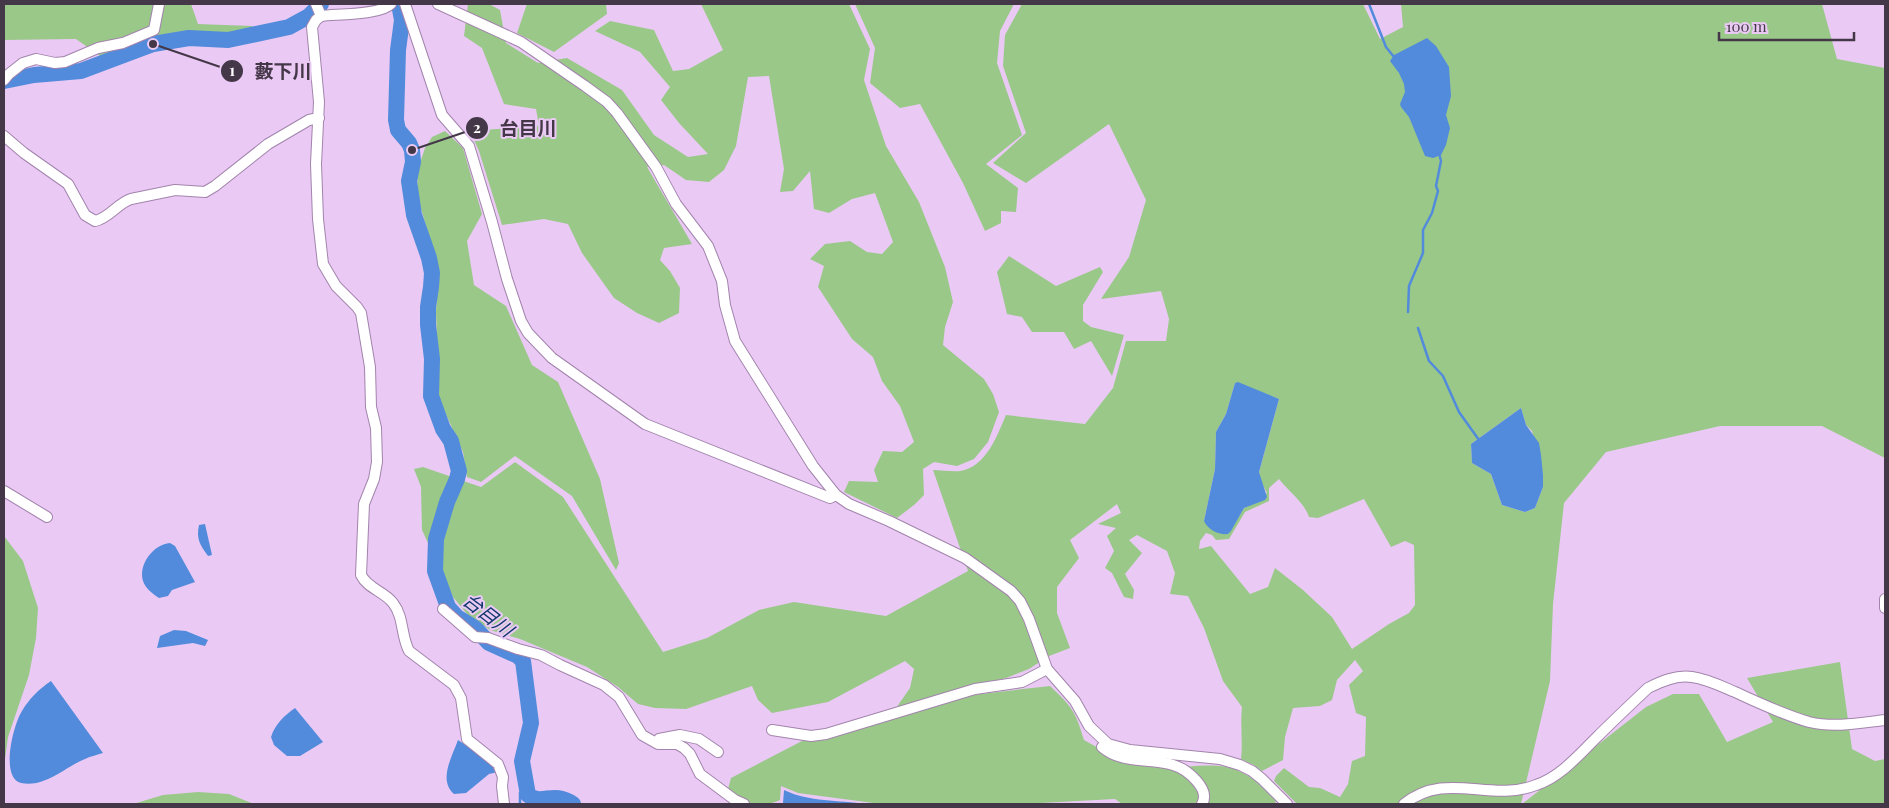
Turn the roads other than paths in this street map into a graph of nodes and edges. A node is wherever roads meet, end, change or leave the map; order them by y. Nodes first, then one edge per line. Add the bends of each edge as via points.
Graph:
1 (159, 4) edge
2 (391, 4) edge
3 (405, 4) edge
4 (438, 4) edge
5 (318, 9) edge
6 (4, 80) edge
7 (319, 118) junction
8 (4, 136) edge
9 (4, 491) edge
10 (836, 495) junction
11 (47, 517) dead end
12 (1885, 599) edge
13 (1885, 608) edge
14 (443, 609) dead end
15 (1047, 669) junction
16 (1885, 720) edge
17 (635, 724) junction
18 (772, 730) dead end
19 (1101, 738) junction
20 (718, 752) dead end
21 (504, 804) edge
22 (744, 804) edge
23 (1202, 804) edge
24 (1287, 804) edge
25 (1404, 804) edge

1 - 6 street via 154,30 65,62 36,58 23,62
2 - 5 street via 378,11
3 - 10 street via 442,115 469,146 506,279 528,332 552,358 645,424 830,498
4 - 10 street via 520,42 607,102 617,113 656,167 676,204 708,246 722,281 731,330 738,347 813,466
5 - 7 street via 312,27
7 - 8 street via 309,120 268,144 204,192 175,190 132,199 95,221 85,215 68,184
7 - 21 street via 316,164 323,264 336,286 361,314 376,428 377,462 364,504 360,576 393,602 400,615 409,651 450,680 458,691 467,739 494,760 501,771
9 - 11 street
10 - 15 street via 965,558 1011,591 1029,619
12 - 13 street
14 - 17 street via 475,637 541,654 596,680 620,698
15 - 18 street via 1022,682 975,689 826,734 811,736
15 - 19 street
16 - 25 street via 1833,725 1811,722 1714,683 1678,677 1662,680 1648,688 1578,756 1538,785 1499,792 1448,787 1421,793
17 - 20 street via 654,738 680,736 700,739
17 - 22 street via 652,742 677,744 684,748 700,774
19 - 23 street via 1102,748 1114,754 1173,765 1183,771 1202,788
19 - 24 street via 1116,747 1130,750 1240,765 1262,779

